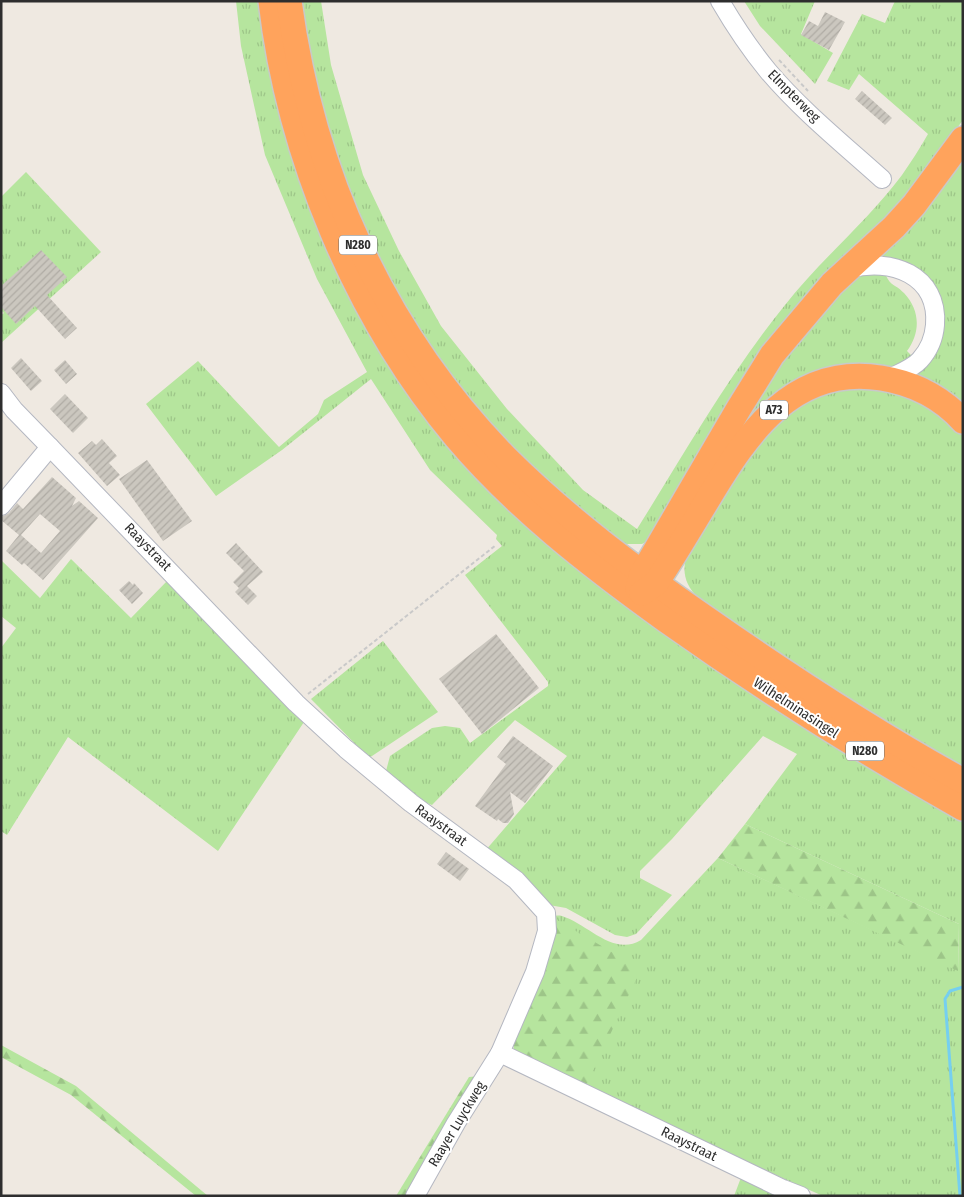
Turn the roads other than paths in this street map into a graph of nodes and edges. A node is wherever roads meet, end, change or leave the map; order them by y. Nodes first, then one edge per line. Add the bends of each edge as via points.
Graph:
1 (271, 1) edge
2 (289, 1) edge
3 (720, 1) edge
4 (963, 138) edge
5 (882, 179) dead end
6 (846, 269) junction
7 (888, 379) junction
8 (1, 393) edge
9 (963, 422) edge
10 (50, 447) junction
11 (1, 506) edge
12 (649, 578) junction
13 (636, 598) junction
14 (963, 781) edge
15 (963, 808) edge
16 (500, 1053) junction
17 (415, 1196) edge
18 (801, 1196) edge

1 - 13 highway, N280 via 284,85 306,163 340,249 391,343 456,437 501,485 557,536
2 - 12 highway, N280 via 303,83 323,158 356,240 392,309 453,397 503,454 558,506
3 - 5 street, Elmpterweg via 767,70 795,100
4 - 6 highway, A73 via 914,205
6 - 7 street via 875,264 901,269 921,284 932,301 934,332 927,351 916,364
6 - 12 highway, A73 via 758,375
7 - 9 highway, A73 via 932,396
7 - 12 highway, A73 via 860,376 826,382 797,394 773,411 730,461
8 - 10 street, Raaystraat
10 - 11 street
10 - 16 street, Raaystraat via 296,703 411,803 516,880 546,913 547,931 535,972
12 - 13 highway, A73
12 - 14 highway, Wilhelminasingel / N280 via 821,698
13 - 15 highway, Wilhelminasingel / N280 via 770,692
16 - 17 street, Raayer Luyckweg
16 - 18 street, Raaystraat

